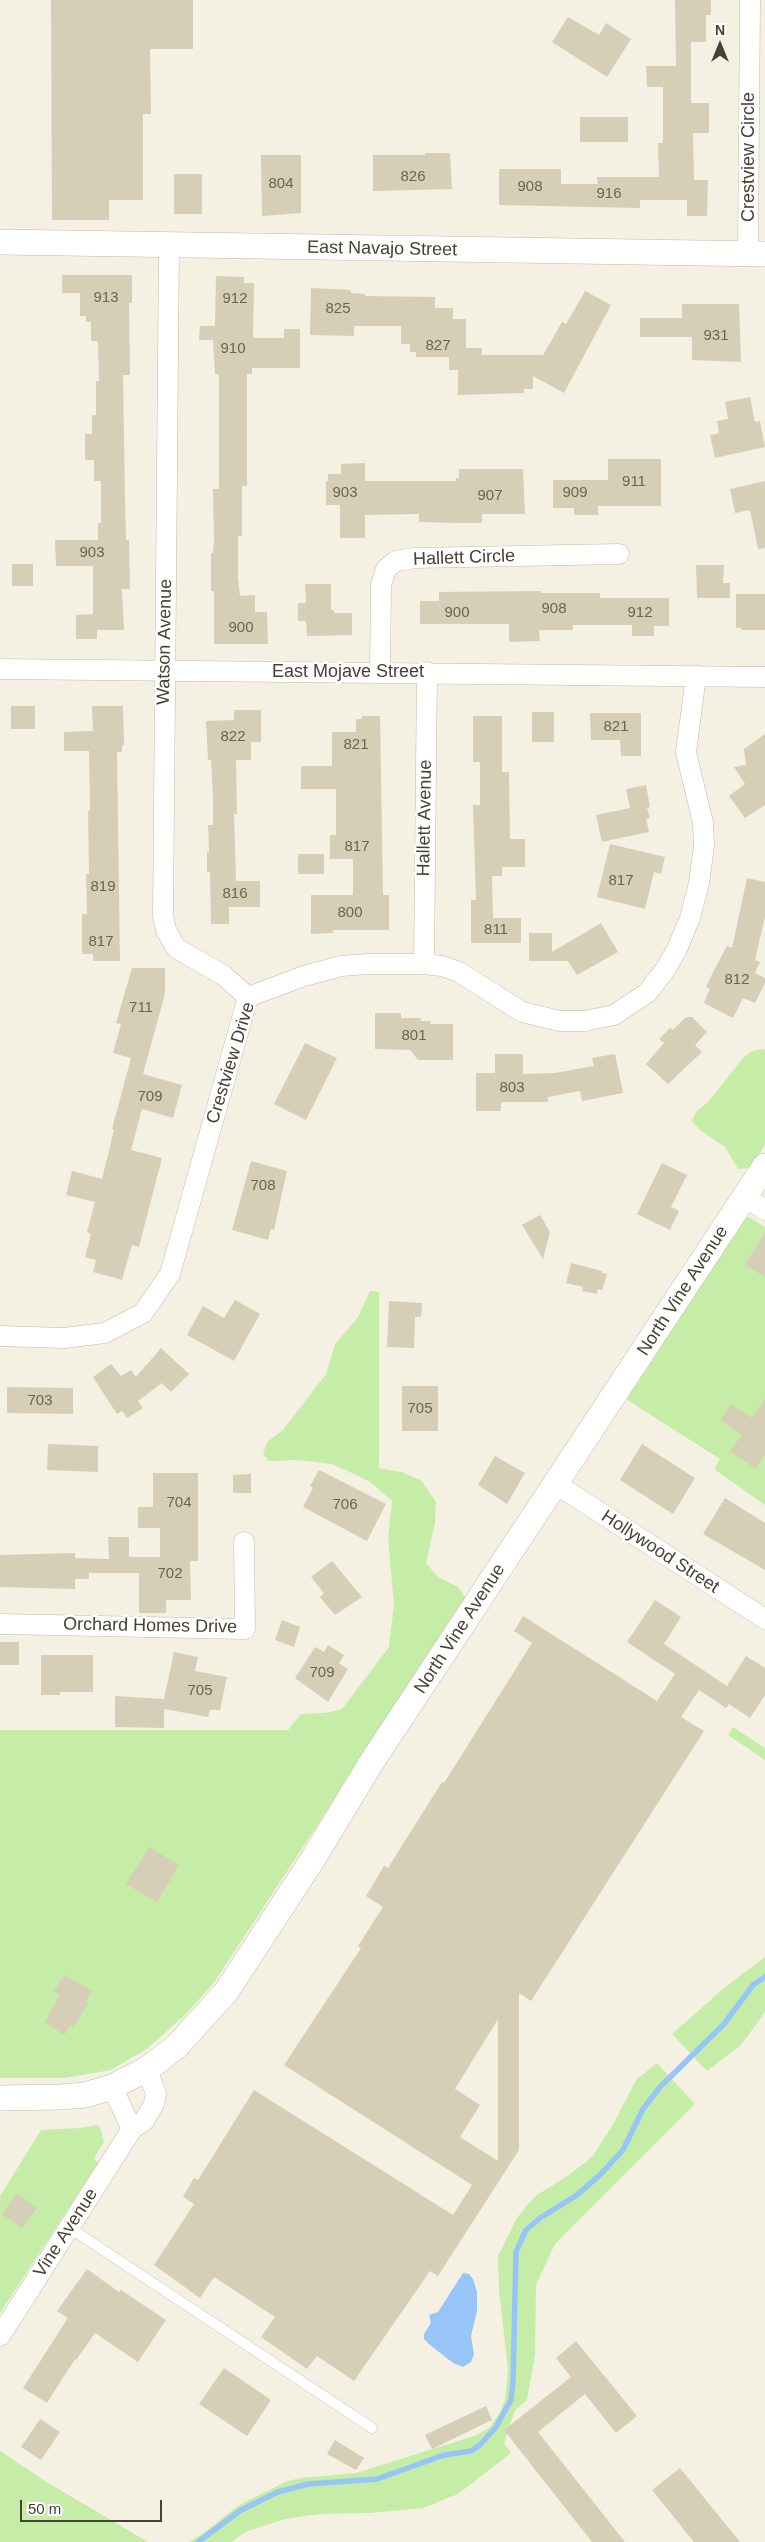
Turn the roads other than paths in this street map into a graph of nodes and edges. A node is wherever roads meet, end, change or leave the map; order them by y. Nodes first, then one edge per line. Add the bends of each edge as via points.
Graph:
1 (750, 0) edge
2 (0, 242) edge
3 (169, 246) junction
4 (756, 254) edge
5 (619, 554) dead end
6 (0, 669) edge
7 (164, 670) junction
8 (380, 672) junction
9 (427, 672) junction
10 (696, 676) junction
11 (765, 677) edge
12 (424, 964) junction
13 (248, 997) junction
14 (765, 1166) edge
15 (755, 1203) edge
16 (0, 1336) edge
17 (556, 1484) junction
18 (244, 1542) dead end
19 (765, 1619) edge
20 (0, 1624) edge
21 (142, 2072) junction
22 (112, 2087) junction
23 (0, 2098) edge
24 (132, 2129) junction
25 (70, 2228) junction
26 (0, 2336) edge
27 (372, 2428) dead end

1 - 4 street, Crestview Circle
2 - 3 street, East Navajo Street
3 - 4 street, East Navajo Street
3 - 7 street, Watson Avenue
5 - 8 street, Hallett Circle via 396,561 386,570 381,585
6 - 7 street, East Mojave Street
7 - 8 street, East Mojave Street
7 - 13 street, Watson Avenue via 163,916 166,930 176,948 223,975
8 - 9 street, East Mojave Street
9 - 10 street, East Mojave Street
9 - 12 street, Hallett Avenue
10 - 11 street
10 - 12 street, Crestview Drive via 686,752 703,823 704,846 699,883 690,918 677,949 647,993 614,1015 585,1021 560,1021 522,1012 459,972
12 - 13 street, Crestview Drive via 341,966
13 - 16 street, Crestview Drive via 170,1274 143,1313 105,1333 64,1338
14 - 15 street, North Vine Avenue
15 - 17 street, North Vine Avenue
17 - 19 street, Hollywood Street
17 - 21 street, North Vine Avenue via 371,1763 226,1992 176,2047
18 - 20 street, Orchard Homes Drive via 245,1630
21 - 22 street, North Vine Avenue
21 - 24 street, Vine Avenue via 156,2099 144,2121
22 - 23 street, North Vine Avenue via 61,2098
22 - 24 street
24 - 25 street, Vine Avenue
25 - 26 street, Vine Avenue
25 - 27 lane

